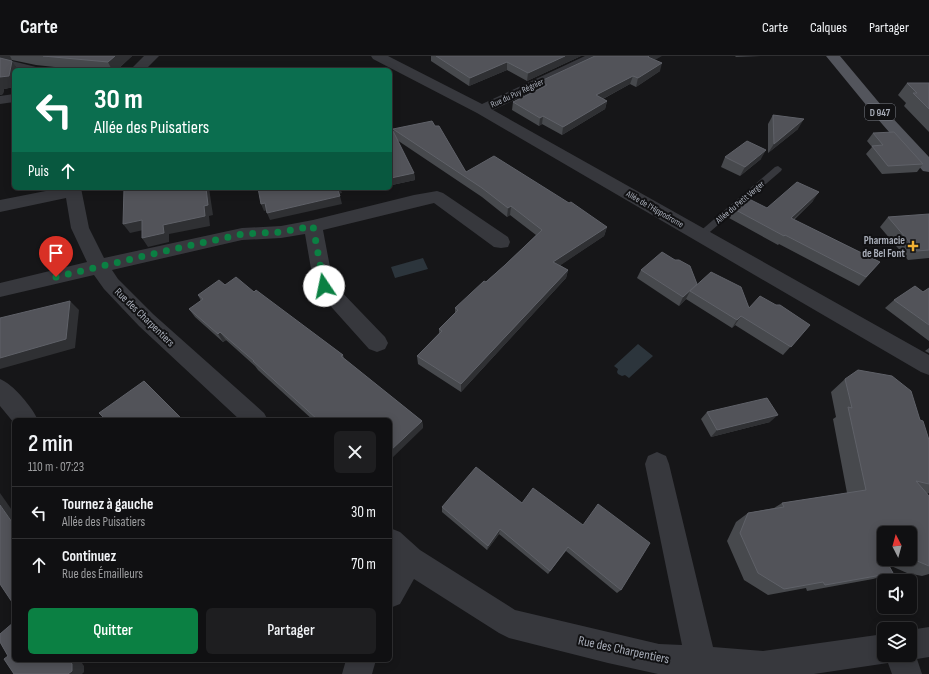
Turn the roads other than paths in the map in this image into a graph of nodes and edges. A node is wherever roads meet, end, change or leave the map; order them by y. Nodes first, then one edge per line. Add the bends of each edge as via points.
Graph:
1 (152, 56) edge
2 (378, 56) edge
3 (596, 56) edge
4 (833, 56) edge
5 (12, 66) edge
6 (22, 68) edge
7 (139, 68) edge
8 (12, 98) edge
9 (0, 100) edge
10 (482, 110) junction
11 (929, 167) edge
12 (778, 169) dead end
13 (73, 190) edge
14 (0, 206) edge
15 (313, 226) junction
16 (701, 235) junction
17 (501, 242) dead end
18 (99, 267) junction
19 (0, 290) edge
20 (377, 343) dead end
21 (929, 366) edge
22 (0, 389) edge
23 (24, 418) edge
24 (254, 418) edge
25 (657, 464) dead end
26 (400, 551) edge
27 (392, 585) edge
28 (929, 642) edge
29 (917, 644) edge
30 (877, 650) edge
31 (360, 662) edge
32 (701, 662) junction
33 (903, 662) edge
34 (357, 674) edge
35 (907, 674) edge

1 - 7 street
2 - 10 street, Allée de l'Hippodrome
3 - 10 street, Rue du Puy Régnier
4 - 11 main road, D 947
5 - 6 street
8 - 9 street
10 - 16 street, Allée de l'Hippodrome
12 - 16 lane, Allée du Petit Verger
13 - 14 street
13 - 18 street, Rue des Charpentiers via 80,228
15 - 17 street via 414,200 436,197
15 - 18 street via 281,232 242,234
15 - 20 street via 324,286
16 - 21 street, Allée de l'Hippodrome
18 - 19 street
18 - 24 street, Rue des Charpentiers via 111,284 146,320
22 - 23 street
25 - 32 street
26 - 27 street
26 - 32 street, Rue des Charpentiers via 509,623 659,659
28 - 29 street
30 - 32 street, Rue des Charpentiers via 763,666
31 - 34 street
33 - 35 street

